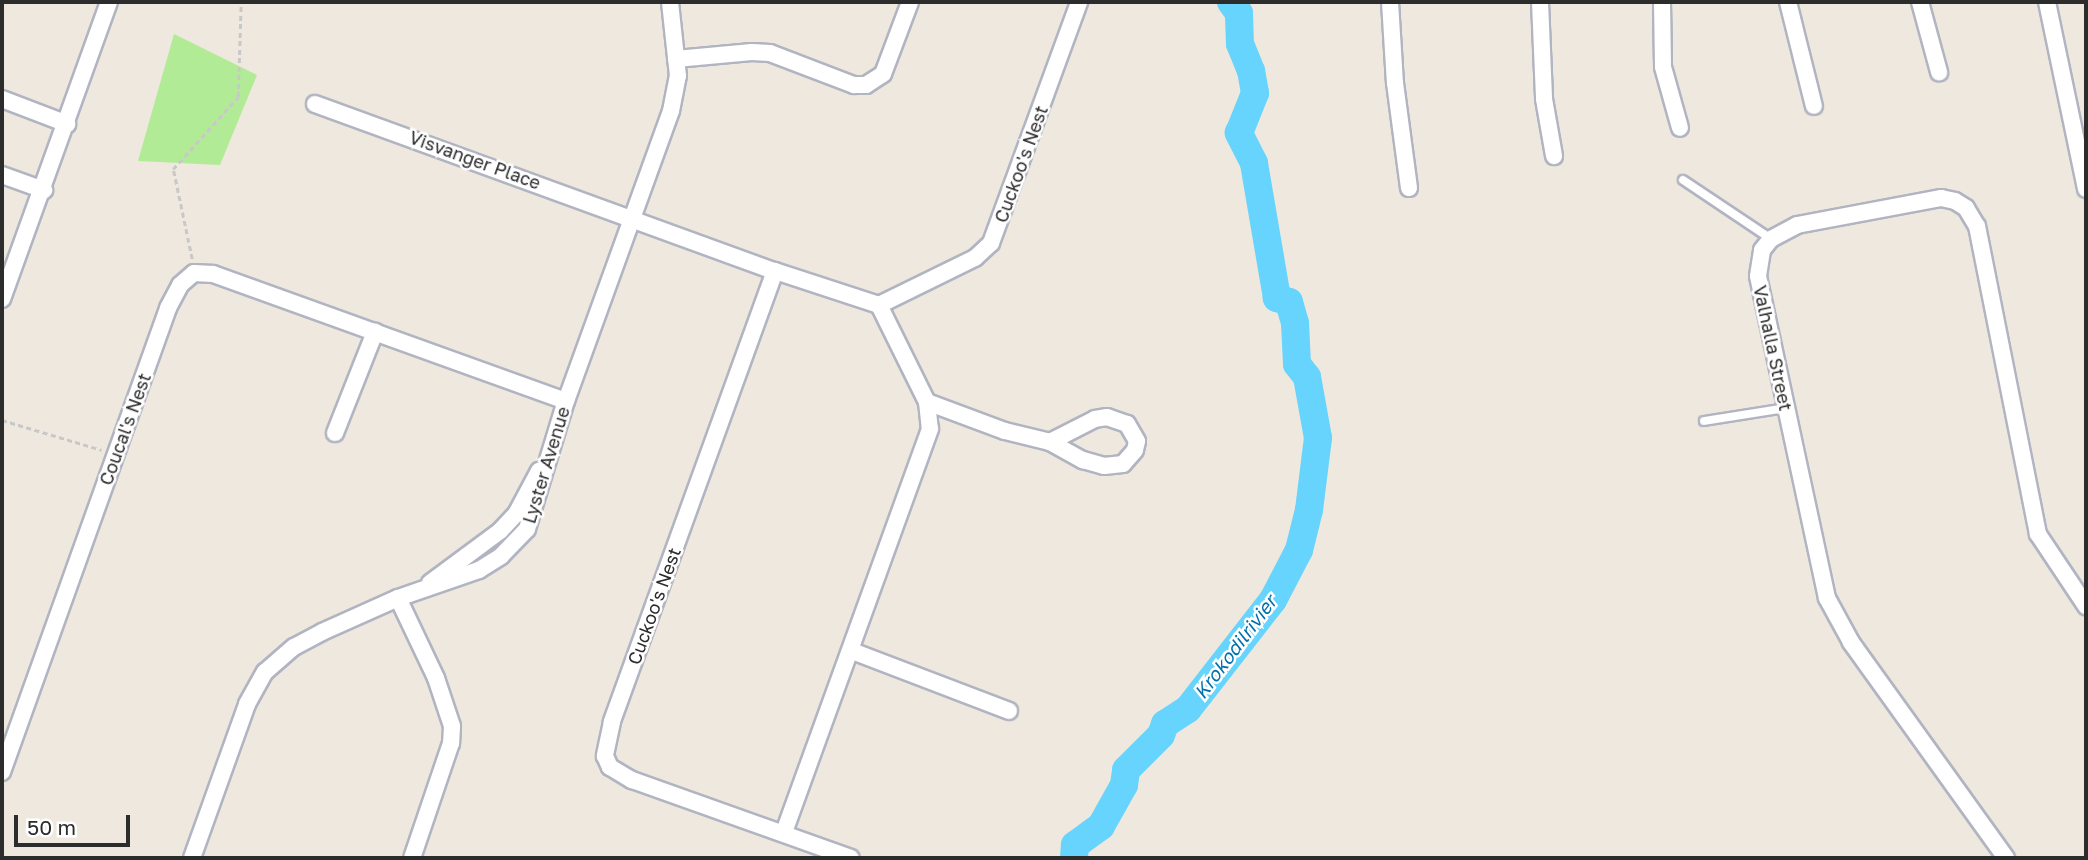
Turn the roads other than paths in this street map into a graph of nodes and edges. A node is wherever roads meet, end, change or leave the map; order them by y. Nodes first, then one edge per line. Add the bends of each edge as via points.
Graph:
1 (109, 2) edge
2 (670, 2) edge
3 (910, 2) edge
4 (1080, 2) edge
5 (1390, 2) edge
6 (1540, 2) edge
7 (1662, 2) edge
8 (1788, 2) edge
9 (1920, 2) edge
10 (2043, 4) edge
11 (676, 59) junction
12 (1939, 72) dead end
13 (2, 99) edge
14 (315, 104) dead end
15 (1814, 106) dead end
16 (67, 124) junction
17 (1680, 128) dead end
18 (1554, 156) dead end
19 (2, 175) edge
20 (1684, 180) dead end
21 (1409, 188) dead end
22 (2086, 189) edge
23 (44, 190) junction
24 (634, 218) junction
25 (1771, 239) junction
26 (775, 271) junction
27 (2, 299) edge
28 (879, 305) junction
29 (375, 332) junction
30 (566, 401) junction
31 (927, 402) junction
32 (1786, 408) junction
33 (1704, 421) dead end
34 (335, 433) dead end
35 (1050, 442) junction
36 (398, 598) junction
37 (2086, 606) edge
38 (852, 651) junction
39 (1009, 711) dead end
40 (2, 772) edge
41 (784, 833) junction
42 (192, 858) edge
43 (412, 858) edge
44 (851, 858) edge
45 (2006, 858) edge

1 - 16 street
2 - 11 street, Lyster Avenue
3 - 11 street via 883,74 866,85 854,85 770,53
4 - 28 street, Cuckoo's Nest via 991,243 975,258
5 - 21 street
6 - 18 street via 1544,99
7 - 17 street via 1663,67
8 - 15 street
9 - 12 street
10 - 22 street
11 - 24 street, Lyster Avenue via 678,76 671,111
13 - 16 street
14 - 24 street, Visvanger Place
16 - 23 street
19 - 23 street
20 - 25 lane
23 - 27 street
24 - 26 street
24 - 30 street, Lyster Avenue
25 - 32 street, Valhalla Street via 1762,250 1758,276
25 - 37 street via 1797,225 1941,198 1966,208 1976,226 2038,534
26 - 28 street
26 - 41 street, Cuckoo's Nest via 612,722 605,756 610,766 632,780
28 - 31 street
29 - 30 street
29 - 34 street
29 - 40 street, Coucal's Nest via 213,274 194,273 180,285
30 - 36 street, Lyster Avenue via 536,507 517,542 478,570
31 - 35 street
31 - 38 street via 930,429
32 - 33 lane
32 - 45 street, Valhalla Street via 1831,607 1851,642
35 - 35 street via 1083,460 1115,467 1129,458 1137,441 1127,424 1108,417
36 - 42 street, Lyster Avenue via 294,647 265,672 247,705
36 - 43 street via 440,688 452,726 451,743
38 - 39 street
38 - 41 street
41 - 44 street, Cuckoo's Nest

